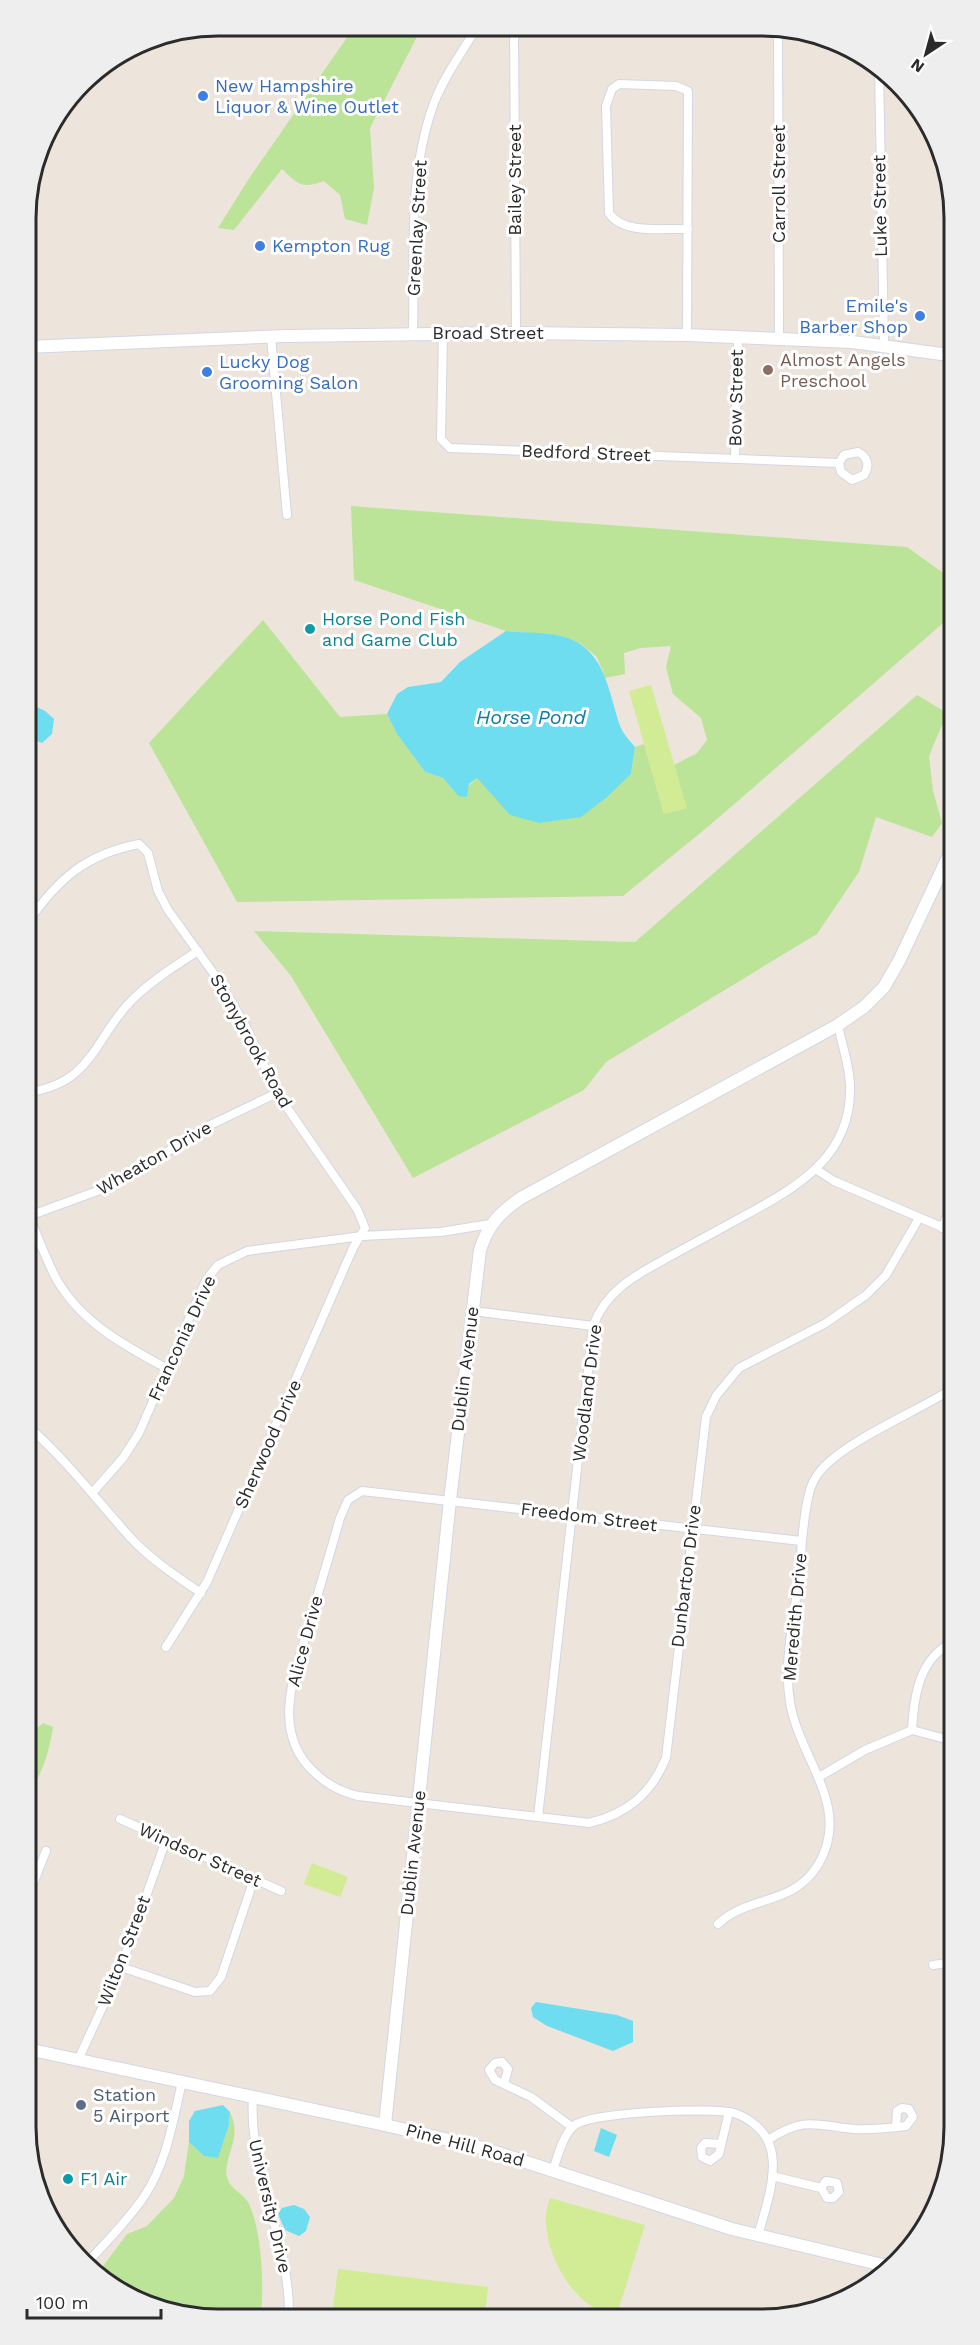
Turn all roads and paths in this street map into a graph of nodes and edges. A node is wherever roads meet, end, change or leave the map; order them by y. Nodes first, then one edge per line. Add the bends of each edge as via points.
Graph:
1 (472, 36) edge
2 (514, 36) edge
3 (778, 37) edge
4 (879, 79) edge
5 (688, 229) junction
6 (443, 333) junction
7 (516, 333) junction
8 (413, 334) junction
9 (687, 335) junction
10 (271, 337) junction
11 (738, 338) junction
12 (779, 339) junction
13 (884, 344) junction
14 (36, 347) edge
15 (944, 354) edge
16 (735, 459) junction
17 (839, 463) dead end
18 (287, 515) dead end
19 (944, 870) edge
20 (36, 911) edge
21 (198, 951) junction
22 (838, 1025) junction
23 (36, 1090) edge
24 (277, 1093) junction
25 (817, 1170) junction
26 (36, 1213) edge
27 (920, 1218) junction
28 (944, 1223) edge
29 (490, 1224) junction
30 (942, 1228) joint
31 (36, 1232) edge
32 (362, 1236) junction
33 (472, 1311) junction
34 (593, 1326) junction
35 (166, 1368) junction
36 (944, 1394) edge
37 (36, 1434) edge
38 (93, 1492) junction
39 (450, 1500) junction
40 (572, 1516) junction
41 (691, 1529) junction
42 (801, 1541) junction
43 (201, 1593) junction
44 (166, 1647) dead end
45 (944, 1647) edge
46 (912, 1730) junction
47 (944, 1739) edge
48 (819, 1778) junction
49 (418, 1803) junction
50 (538, 1817) junction
51 (120, 1819) dead end
52 (166, 1840) junction
53 (46, 1851) dead end
54 (36, 1876) edge
55 (254, 1879) junction
56 (281, 1891) dead end
57 (718, 1924) dead end
58 (944, 1963) edge
59 (933, 1965) dead end
60 (121, 1967) junction
61 (36, 2051) edge
62 (78, 2060) junction
63 (182, 2082) junction
64 (504, 2084) dead end
65 (253, 2097) junction
66 (729, 2112) junction
67 (385, 2124) junction
68 (572, 2127) junction
69 (896, 2127) dead end
70 (768, 2139) junction
71 (721, 2144) dead end
72 (553, 2170) junction
73 (772, 2176) junction
74 (821, 2188) dead end
75 (758, 2236) junction
76 (91, 2258) edge
77 (881, 2265) edge
78 (290, 2309) edge

1 - 8 street, Greenlay Street via 435,100 418,159
2 - 7 street, Bailey Street
3 - 12 street, Carroll Street
4 - 13 street, Luke Street
5 - 5 street via 688,91 676,86 619,84 612,89 606,106 609,213 613,220 627,226
5 - 9 street
6 - 7 street, Broad Street
6 - 8 street, Broad Street
6 - 16 street, Bedford Street via 441,439 450,448
7 - 9 street, Broad Street
8 - 10 street, Broad Street
9 - 11 street, Broad Street
10 - 14 street, Broad Street
10 - 18 street
11 - 12 street, Broad Street
11 - 16 street, Bow Street
12 - 13 street, Broad Street
13 - 15 street, Broad Street
16 - 17 street, Bedford Street
19 - 22 street, Dublin Avenue via 884,987
20 - 21 street, Stonybrook Road via 47,895 78,868 105,854 140,844 148,853 158,891 168,910
21 - 23 street via 129,1003 87,1063 72,1076
21 - 24 street, Stonybrook Road via 245,1025
22 - 25 street, Woodland Drive via 850,1085 848,1112 835,1146
22 - 29 street, Dublin Avenue via 521,1198
24 - 26 street, Wheaton Drive via 204,1128 100,1190
24 - 32 street, Stonybrook Road via 357,1209 365,1228
25 - 27 street
25 - 34 street, Woodland Drive via 772,1201 634,1276 606,1302
27 - 30 street
27 - 41 street, Dunbarton Drive via 886,1275 866,1295 826,1323 739,1368 726,1380 706,1417
28 - 30 street
29 - 32 street, Franconia Drive via 441,1232
29 - 33 street, Dublin Avenue via 480,1250
31 - 35 street via 56,1278 80,1310 122,1344
32 - 35 street, Franconia Drive via 247,1251 218,1265 206,1280
32 - 43 street, Sherwood Drive via 353,1248
33 - 34 street
33 - 39 street, Dublin Avenue
34 - 40 street, Woodland Drive
35 - 38 street, Franconia Drive via 139,1433
36 - 42 street, Meredith Drive via 852,1446 823,1468 809,1492
37 - 38 street
38 - 43 street via 130,1537
39 - 40 street, Freedom Street
39 - 49 street, Dublin Avenue
39 - 49 street, Alice Drive via 368,1490 348,1500 289,1701 293,1742 322,1780 358,1796
40 - 41 street, Freedom Street
40 - 50 street, Woodland Drive
41 - 42 street, Freedom Street
41 - 50 street, Dunbarton Drive via 666,1758 658,1777 629,1808 609,1818 588,1823
42 - 48 street, Meredith Drive via 788,1688 792,1715
43 - 44 street, Sherwood Drive
45 - 46 street via 924,1669
46 - 47 street
46 - 48 street via 865,1750
48 - 57 street, Meredith Drive via 828,1800 828,1839 811,1875 790,1893 734,1912
49 - 50 street, Dunbarton Drive
49 - 67 street, Dublin Avenue
51 - 52 street, Windsor Street
52 - 55 street, Windsor Street
52 - 60 street, Wilton Street
53 - 54 street
55 - 56 street, Windsor Street
55 - 60 street via 221,1977 210,1991 195,1992
58 - 59 street
60 - 62 street, Wilton Street
61 - 62 street, Pine Hill Road
62 - 63 street, Pine Hill Road
63 - 65 street, Pine Hill Road
63 - 76 street via 151,2184
64 - 68 street via 531,2097
65 - 67 street, Pine Hill Road
65 - 78 street, University Drive via 251,2128 287,2275
66 - 68 street via 607,2115 588,2118
66 - 70 street via 751,2121
66 - 71 street
67 - 72 street, Pine Hill Road
68 - 72 street
69 - 70 street via 855,2129 805,2123
70 - 73 street
72 - 75 street, Pine Hill Road
73 - 74 street
73 - 75 street
75 - 77 street, Pine Hill Road

